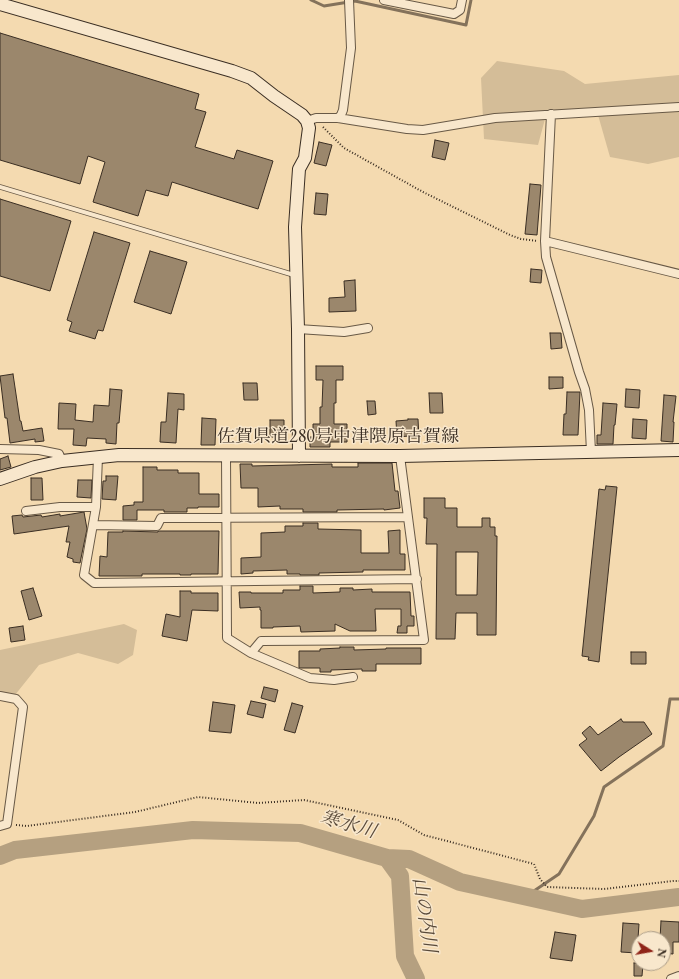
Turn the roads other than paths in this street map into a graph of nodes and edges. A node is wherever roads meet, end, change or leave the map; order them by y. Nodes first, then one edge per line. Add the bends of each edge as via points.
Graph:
1 (348, 0) edge
2 (384, 0) edge
3 (462, 0) edge
4 (0, 4) edge
5 (679, 107) edge
6 (551, 114) junction
7 (338, 118) junction
8 (307, 121) junction
9 (0, 187) edge
10 (545, 241) junction
11 (679, 274) edge
12 (296, 276) junction
13 (368, 328) dead end
14 (298, 329) junction
15 (0, 449) edge
16 (679, 450) edge
17 (591, 452) junction
18 (226, 456) junction
19 (299, 456) junction
20 (400, 456) junction
21 (98, 457) junction
22 (62, 461) junction
23 (0, 479) edge
24 (96, 507) junction
25 (26, 510) dead end
26 (408, 517) junction
27 (227, 518) junction
28 (93, 525) junction
29 (417, 579) junction
30 (227, 582) junction
31 (250, 654) junction
32 (353, 678) dead end
33 (0, 696) edge
34 (3, 825) edge
35 (679, 976) edge
36 (671, 979) edge

1 - 7 street via 351,48 343,110
2 - 3 street via 454,14 460,10
4 - 8 main road via 251,78
5 - 6 street
6 - 7 street via 496,118 423,130
6 - 10 street
7 - 8 street via 316,118
8 - 12 main road via 305,158 299,169 295,226
9 - 12 lane
10 - 11 street
10 - 17 street via 546,257 585,389
12 - 14 main road
13 - 14 street via 344,332
14 - 19 main road
15 - 22 street via 40,450 59,454
16 - 17 main road, 佐賀県道280号中津隈原古賀線
17 - 20 main road, 佐賀県道280号中津隈原古賀線
18 - 19 main road, 佐賀県道280号中津隈原古賀線
18 - 21 main road, 佐賀県道280号中津隈原古賀線
18 - 27 street
19 - 20 main road, 佐賀県道280号中津隈原古賀線
20 - 26 street
21 - 22 main road, 佐賀県道280号中津隈原古賀線
21 - 24 street
22 - 23 main road, 佐賀県道280号中津隈原古賀線
24 - 25 street
24 - 28 street
26 - 27 street
26 - 29 street
27 - 28 street via 161,518 158,526
27 - 30 street
28 - 30 street via 84,575 94,583
29 - 30 street
29 - 31 street via 424,640 261,640
30 - 31 street via 228,638
31 - 32 street via 310,678
33 - 34 street via 16,698 23,707
35 - 36 street

